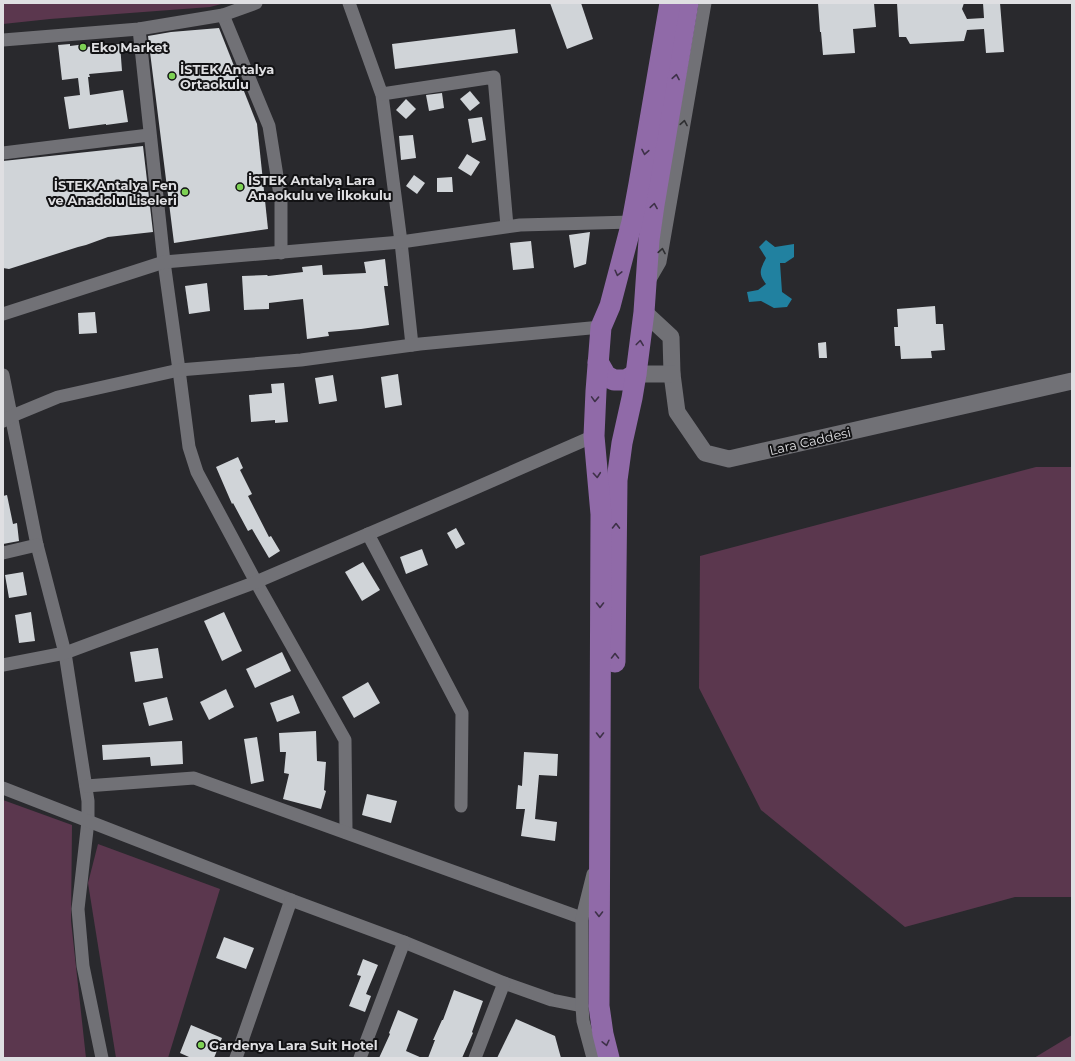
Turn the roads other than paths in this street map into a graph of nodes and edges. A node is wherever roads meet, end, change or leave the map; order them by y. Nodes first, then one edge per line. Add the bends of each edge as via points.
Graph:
1 (256, 3) edge
2 (349, 3) edge
3 (670, 3) edge
4 (688, 3) edge
5 (705, 3) edge
6 (223, 15) junction
7 (138, 29) junction
8 (3, 40) edge
9 (382, 94) junction
10 (150, 134) junction
11 (3, 153) edge
12 (632, 222) junction
13 (507, 226) junction
14 (401, 242) junction
15 (281, 253) junction
16 (164, 262) junction
17 (646, 286) junction
18 (610, 306) junction
19 (644, 312) junction
20 (3, 314) edge
21 (601, 327) junction
22 (412, 345) junction
23 (598, 362) junction
24 (179, 370) junction
25 (636, 374) junction
26 (672, 374) junction
27 (3, 375) edge
28 (1072, 381) edge
29 (8, 418) edge
30 (594, 436) junction
31 (368, 534) junction
32 (37, 545) junction
33 (3, 553) edge
34 (256, 582) junction
35 (65, 653) junction
36 (3, 665) edge
37 (86, 786) junction
38 (3, 788) edge
39 (461, 806) dead end
40 (88, 821) junction
41 (345, 832) junction
42 (600, 847) junction
43 (291, 900) junction
44 (582, 918) junction
45 (404, 942) junction
46 (504, 983) junction
47 (582, 1006) junction
48 (102, 1058) edge
49 (236, 1058) edge
50 (360, 1058) edge
51 (475, 1058) edge
52 (593, 1058) edge
53 (609, 1058) edge
54 (624, 1058) edge

1 - 6 street
2 - 9 street
3 -> 12 main road
17 -> 4 main road via 654,205
17 -> 5 street via 660,262
6 - 7 street
6 - 15 street via 270,126 281,201
7 - 8 street
7 - 10 street
9 - 13 street via 494,77
9 - 14 street
10 - 11 street
10 - 16 street
12 - 13 street
12 -> 18 main road
13 - 14 street
14 - 15 street
14 - 22 street
15 - 16 street
16 - 20 street
16 - 24 street
17 - 19 main road
18 - 19 main road via 628,306
18 - 21 main road
25 -> 19 main road
19 - 26 street, Lara Caddesi via 671,337
21 - 22 street
21 - 23 main road
22 - 24 street via 301,360
23 - 25 main road via 606,376 614,380 626,380
23 -> 30 main road
24 - 29 street via 58,396
24 - 34 street via 189,447 197,472
25 - 26 street
54 -> 25 main road via 614,1004 612,965 616,522 617,480
26 - 28 street, Lara Caddesi via 678,412 705,453 729,459
27 - 29 street
29 - 32 street
30 - 31 street
30 -> 42 main road via 601,514
31 - 34 street
31 - 39 street via 462,713
32 - 33 street
32 - 35 street
34 - 35 street
34 - 41 street via 345,740
35 - 36 street
35 - 37 street
37 - 40 street
37 - 41 street via 194,778
38 - 40 street
40 - 43 street
40 - 48 street via 78,909 83,966
41 - 44 street
42 - 44 street
42 -> 53 main road via 599,1006
43 - 45 street
43 - 49 street
44 - 47 street
45 - 46 street
45 - 50 street
46 - 47 street via 552,1000
46 - 51 street
47 - 52 street via 583,1021

